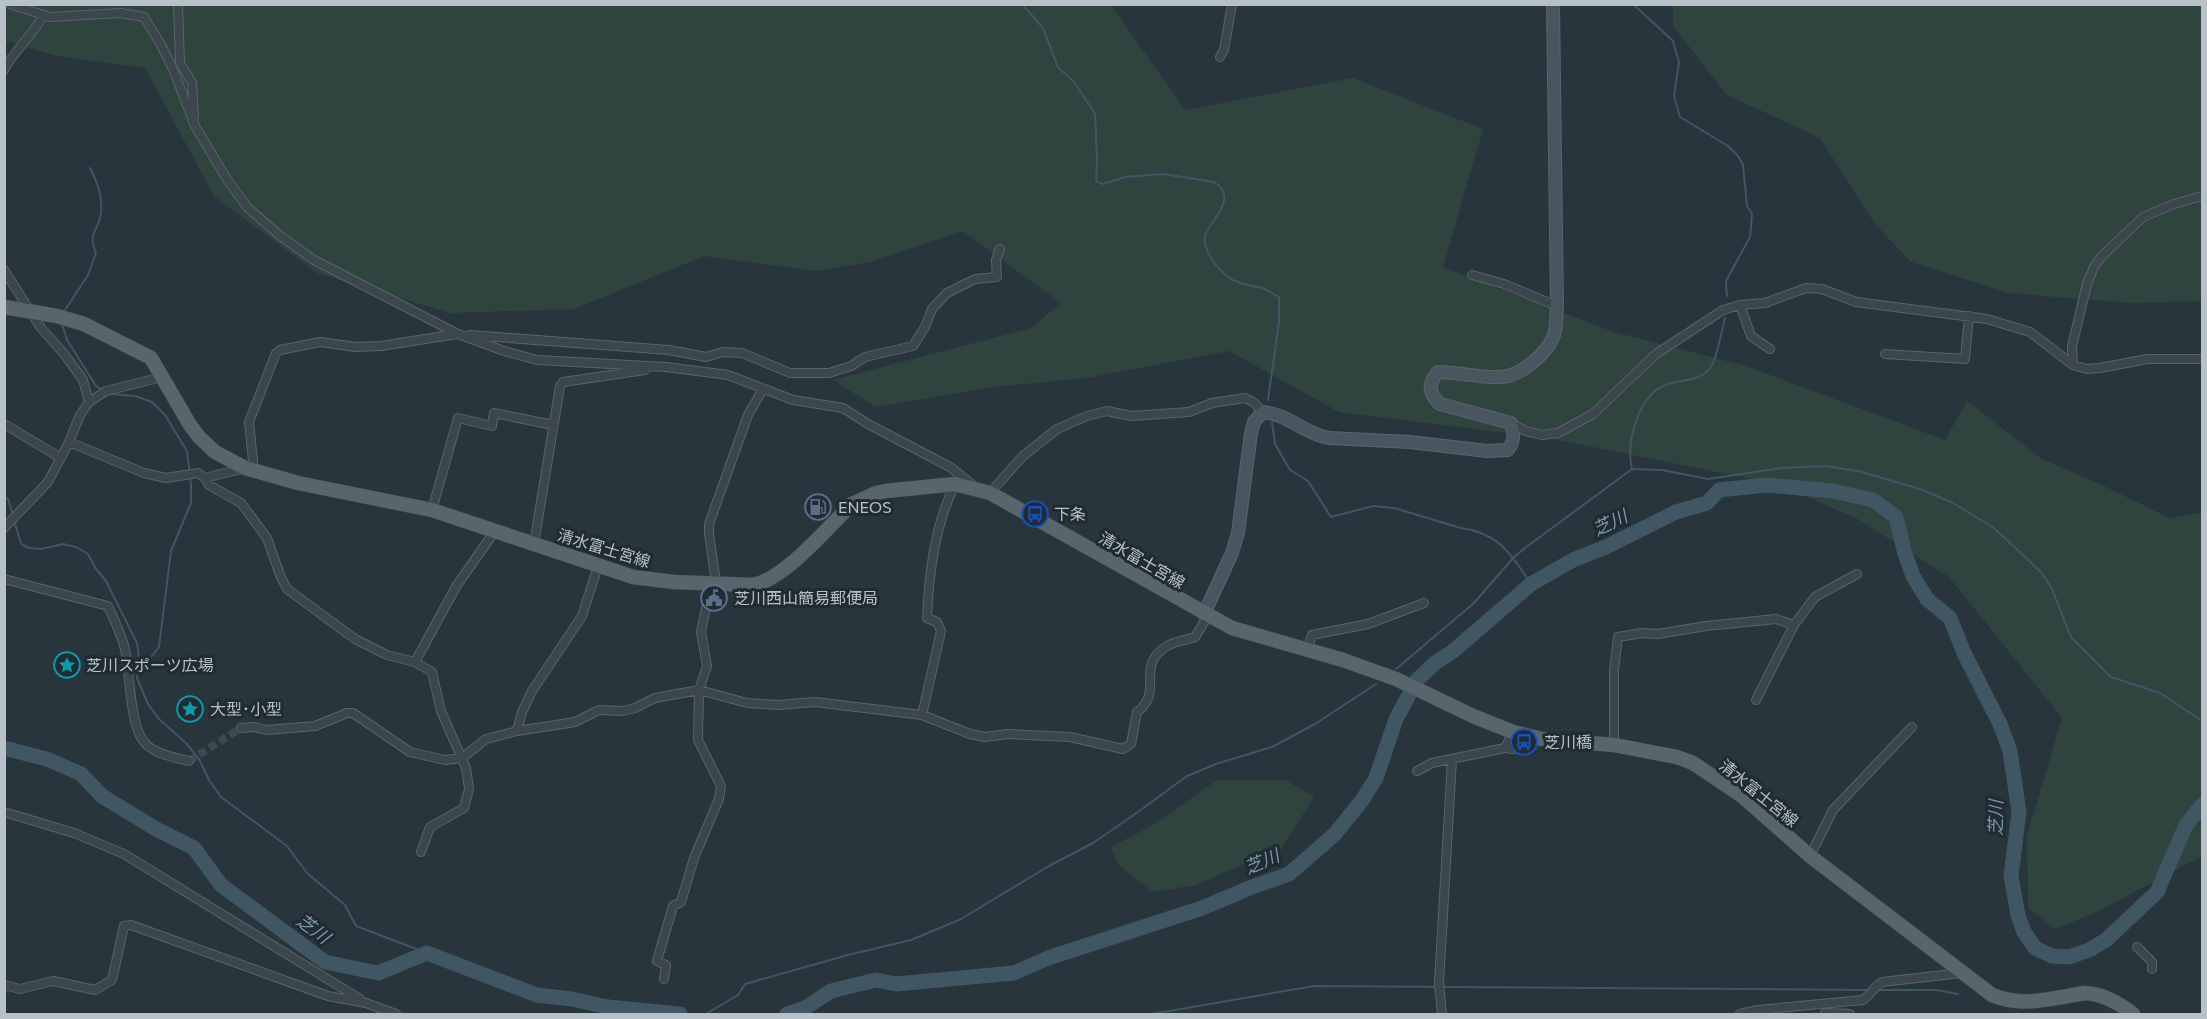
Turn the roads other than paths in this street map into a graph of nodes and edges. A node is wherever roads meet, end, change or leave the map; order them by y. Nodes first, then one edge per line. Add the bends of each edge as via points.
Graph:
1 (10, 4) edge
2 (178, 4) edge
3 (1232, 4) edge
4 (1552, 4) edge
5 (43, 15) junction
6 (1220, 57) dead end
7 (4, 70) edge
8 (195, 126) junction
9 (2202, 196) edge
10 (1000, 249) dead end
11 (4, 270) edge
12 (1472, 275) dead end
13 (1740, 305) junction
14 (1557, 306) junction
15 (4, 307) edge
16 (30, 312) junction
17 (1970, 316) junction
18 (458, 334) junction
19 (1770, 349) dead end
20 (1885, 354) dead end
21 (2202, 359) edge
22 (2073, 365) junction
23 (657, 367) junction
24 (162, 377) junction
25 (764, 389) junction
26 (93, 399) junction
27 (1263, 412) junction
28 (1511, 423) junction
29 (4, 424) edge
30 (553, 425) junction
31 (69, 442) junction
32 (61, 458) junction
33 (249, 470) junction
34 (201, 475) junction
35 (955, 484) junction
36 (976, 488) junction
37 (990, 493) junction
38 (432, 510) junction
39 (6, 526) edge
40 (495, 531) junction
41 (534, 544) junction
42 (598, 566) junction
43 (1857, 574) dead end
44 (4, 579) edge
45 (713, 584) junction
46 (1424, 603) dead end
47 (1206, 615) junction
48 (1794, 625) junction
49 (1307, 650) junction
50 (415, 662) junction
51 (699, 690) junction
52 (1756, 700) dead end
53 (922, 715) junction
54 (1912, 727) dead end
55 (241, 728) tunnel mouth
56 (518, 731) junction
57 (1512, 732) junction
58 (1614, 745) junction
59 (1528, 746) dead end
60 (1505, 748) junction
61 (462, 758) junction
62 (1452, 760) junction
63 (189, 761) dead end
64 (1417, 771) dead end
65 (4, 812) edge
66 (421, 852) dead end
67 (1810, 856) junction
68 (2138, 947) dead end
69 (2152, 969) dead end
70 (1961, 973) junction
71 (664, 979) dead end
72 (4, 985) edge
73 (366, 1003) junction
74 (1826, 1003) junction
75 (396, 1014) edge
76 (1442, 1014) edge
77 (1740, 1014) edge
78 (1825, 1014) edge
79 (1850, 1014) edge
80 (2133, 1014) edge

1 - 5 street
2 - 8 street via 180,63 192,83
3 - 6 street
4 - 14 street
5 - 7 street
5 - 8 street via 120,13 144,17 160,43
8 - 18 street via 248,208 279,235 314,260
9 - 22 street via 2143,217 2102,256 2087,284 2072,346
10 - 18 street via 996,260 998,277 975,279 947,293 932,309 913,346 865,357 829,373 790,373 742,353 723,352 706,357 669,350
11 - 16 street
12 - 14 street
13 - 17 street via 1765,303 1806,288 1822,289 1856,302
13 - 19 street via 1751,336
13 - 28 street via 1723,310 1656,354 1593,414 1558,433 1542,435
14 - 28 street via 1554,334 1524,369 1501,377 1438,372 1433,378 1430,388 1440,404
15 - 16 main road, 清水富士宮線
16 - 24 main road, 清水富士宮線 via 84,324 142,352 151,358
16 - 26 street via 83,380
17 - 20 street via 1965,359
17 - 22 street via 2030,332
18 - 23 street via 537,360
18 - 33 street via 381,346 320,342 280,350 249,422
21 - 22 street via 2147,359 2087,369
23 - 25 street via 728,375
23 - 30 street via 563,382
24 - 26 street via 122,386
24 - 33 main road, 清水富士宮線 via 199,437 215,452
25 - 36 street via 793,400 843,408 950,467
25 - 45 street via 748,415 709,524
26 - 31 street via 80,415
27 - 28 street via 1275,413 1329,438 1487,451 1508,450 1515,435
27 - 37 street via 1245,398 1189,412 1131,416 1107,411 1087,416 1057,429 1023,456
27 - 47 street via 1251,433 1235,543
29 - 32 street
30 - 38 street via 494,413 492,426 458,418
30 - 41 street
31 - 32 street
31 - 34 street via 144,473 166,478
32 - 39 street via 48,483
33 - 34 street
33 - 38 main road, 清水富士宮線
34 - 50 street via 209,485 241,503 267,538 287,589 355,639 387,655
35 - 36 main road, 清水富士宮線
35 - 45 main road, 清水富士宮線 via 876,493 852,504 773,578 753,585
35 - 53 street via 940,520 928,592 927,618 937,622 941,631
36 - 37 main road, 清水富士宮線
37 - 47 main road, 清水富士宮線
38 - 40 main road, 清水富士宮線
40 - 41 main road, 清水富士宮線
40 - 50 street via 457,585
41 - 42 main road, 清水富士宮線
42 - 45 main road, 清水富士宮線 via 654,581
42 - 56 street via 582,616 532,691
43 - 48 street via 1815,597
44 - 63 street via 108,606 126,653 133,712 143,742 162,754
45 - 51 street via 700,633 707,666
46 - 49 street via 1368,624 1312,635
47 - 49 main road, 清水富士宮線 via 1232,628
47 - 53 street via 1195,637 1168,645 1152,659 1150,695 1137,712 1131,744 1123,749 1070,737 985,737
48 - 52 street
48 - 58 street via 1776,619 1618,637
49 - 57 main road, 清水富士宮線 via 1396,680
50 - 61 street via 432,672 441,711
51 - 53 street via 747,703 815,702
51 - 56 street via 655,698 635,708 599,710 575,722
51 - 71 street via 698,740 722,786 681,902 673,906 657,962 666,965
54 - 67 street via 1833,810
55 - 61 street via 315,726 353,713 410,752 445,760
56 - 61 street via 486,739
57 - 58 main road, 清水富士宮線 via 1542,739
57 - 60 street
58 - 67 main road, 清水富士宮線 via 1693,763 1742,796
59 - 60 street
60 - 62 street
61 - 66 street via 469,789 464,808 430,827
62 - 64 street via 1432,763
62 - 76 street via 1439,982
65 - 73 street via 74,833 124,854
67 - 70 main road, 清水富士宮線
68 - 69 street via 2152,962
70 - 74 street via 1882,982 1863,1000
70 - 80 main road, 清水富士宮線 via 2007,1001 2025,1003 2095,994
72 - 73 street via 20,988 53,981 95,990 112,980 124,926 131,925 328,996
73 - 75 street
74 - 77 street
74 - 78 street
78 - 79 street

